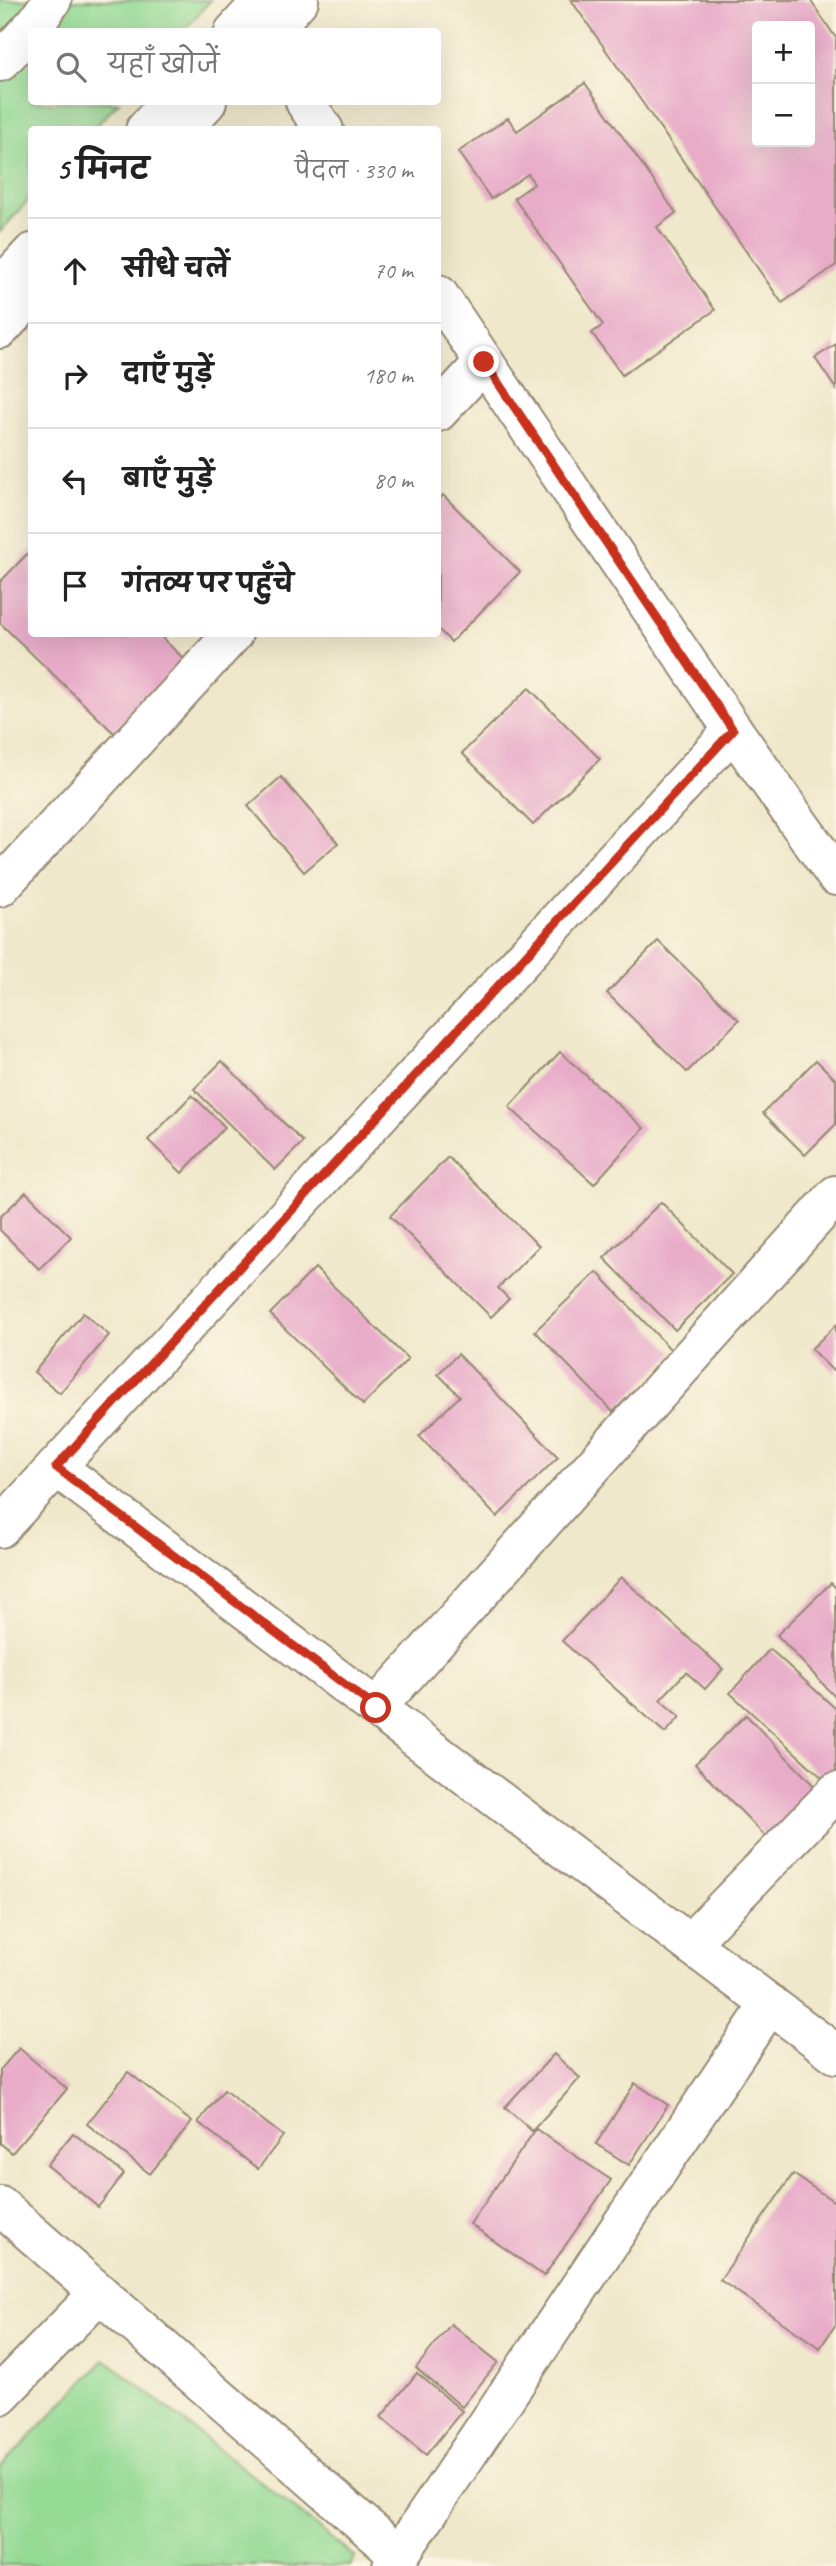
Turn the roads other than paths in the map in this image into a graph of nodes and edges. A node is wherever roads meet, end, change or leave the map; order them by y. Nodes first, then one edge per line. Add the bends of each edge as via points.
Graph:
1 (52, 0) edge
2 (299, 0) edge
3 (255, 22) edge
4 (31, 28) edge
5 (28, 32) edge
6 (0, 62) edge
7 (167, 105) edge
8 (204, 105) edge
9 (307, 105) edge
10 (149, 126) edge
11 (185, 126) edge
12 (321, 126) edge
13 (28, 257) edge
14 (0, 288) edge
15 (28, 299) edge
16 (441, 299) edge
17 (0, 329) edge
18 (484, 362) junction
19 (441, 409) edge
20 (230, 637) edge
21 (733, 730) junction
22 (836, 876) edge
23 (0, 887) edge
24 (836, 1195) edge
25 (56, 1467) junction
26 (0, 1528) edge
27 (376, 1708) junction
28 (836, 1793) edge
29 (690, 1943) junction
30 (770, 2004) junction
31 (836, 2054) edge
32 (0, 2206) edge
33 (99, 2293) junction
34 (0, 2395) edge
35 (395, 2560) edge

1 - 4 street
2 - 3 street
5 - 6 street
7 - 10 street
8 - 11 street
9 - 12 street
13 - 14 street
15 - 17 street
16 - 18 street
18 - 19 street
18 - 21 street
20 - 23 street
21 - 22 street
21 - 25 street
24 - 27 street
25 - 26 street
25 - 27 street
27 - 29 street
28 - 29 street
29 - 30 street
30 - 31 street
30 - 35 street
32 - 33 street
33 - 34 street
33 - 35 street

